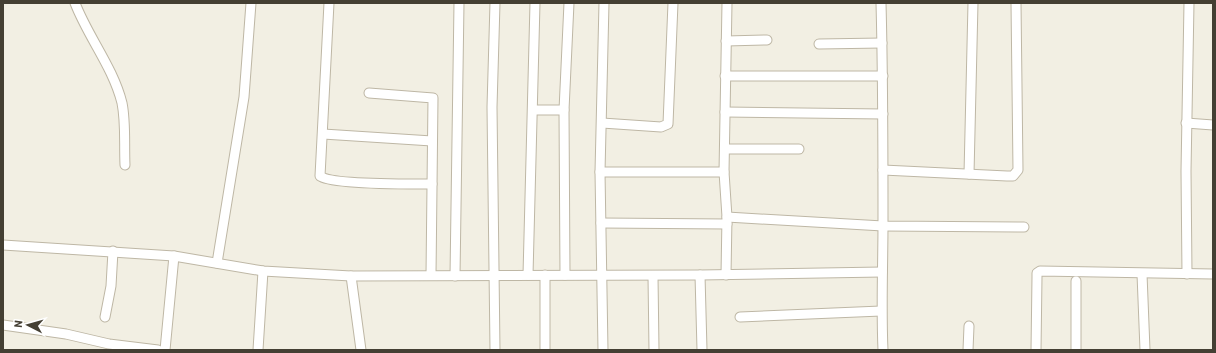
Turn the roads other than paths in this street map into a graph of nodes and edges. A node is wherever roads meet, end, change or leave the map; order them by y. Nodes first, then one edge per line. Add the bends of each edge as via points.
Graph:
1 (75, 3) edge
2 (251, 3) edge
3 (329, 3) edge
4 (459, 3) edge
5 (495, 3) edge
6 (535, 3) edge
7 (569, 3) edge
8 (604, 3) edge
9 (673, 3) edge
10 (727, 3) edge
11 (881, 3) edge
12 (973, 3) edge
13 (1016, 3) edge
14 (1189, 3) edge
15 (726, 40) junction
16 (767, 40) dead end
17 (882, 43) junction
18 (819, 44) dead end
19 (725, 76) junction
20 (883, 76) junction
21 (370, 93) dead end
22 (533, 110) junction
23 (564, 110) junction
24 (725, 112) junction
25 (883, 114) junction
26 (602, 123) junction
27 (1186, 123) junction
28 (1213, 125) edge
29 (323, 134) junction
30 (432, 141) junction
31 (725, 149) junction
32 (799, 149) dead end
33 (125, 164) dead end
34 (883, 170) junction
35 (600, 172) junction
36 (724, 172) junction
37 (969, 174) junction
38 (432, 184) junction
39 (727, 221) junction
40 (601, 223) junction
41 (883, 226) junction
42 (1024, 227) dead end
43 (3, 245) edge
44 (114, 251) junction
45 (174, 256) junction
46 (217, 263) junction
47 (263, 271) junction
48 (882, 272) junction
49 (1142, 274) junction
50 (1187, 274) junction
51 (1213, 274) edge
52 (431, 275) junction
53 (495, 275) junction
54 (528, 275) junction
55 (545, 275) junction
56 (565, 275) junction
57 (700, 275) junction
58 (726, 275) junction
59 (351, 276) junction
60 (455, 276) junction
61 (601, 276) junction
62 (653, 276) junction
63 (1076, 281) dead end
64 (881, 311) junction
65 (105, 317) dead end
66 (740, 317) dead end
67 (3, 325) edge
68 (969, 326) dead end
69 (158, 350) edge
70 (165, 350) edge
71 (258, 350) edge
72 (361, 350) edge
73 (495, 350) edge
74 (545, 350) edge
75 (604, 350) edge
76 (654, 350) edge
77 (702, 350) edge
78 (883, 350) edge
79 (968, 350) edge
80 (1036, 350) edge
81 (1076, 350) edge
82 (1145, 350) edge

1 - 33 street via 117,88 124,118
2 - 46 street via 244,97
3 - 29 street
4 - 60 street
5 - 53 street via 492,107
6 - 22 street
7 - 23 street
8 - 26 street
9 - 26 street via 668,124 661,127
10 - 15 street
11 - 17 street
12 - 37 street
13 - 37 street via 1018,170 1013,176
14 - 27 street
15 - 16 street
15 - 19 street
17 - 18 street
17 - 20 street
19 - 20 street
19 - 24 street
20 - 25 street
21 - 30 street via 433,98
22 - 23 street
22 - 54 street
23 - 56 street
24 - 25 street
24 - 31 street
25 - 34 street
26 - 35 street
27 - 28 street
27 - 50 street
29 - 30 street
29 - 38 street via 319,173 323,178 341,181
30 - 38 street
31 - 32 street
31 - 36 street
34 - 37 street
34 - 41 street
35 - 36 street
35 - 40 street
36 - 39 street
38 - 52 street
39 - 40 street
39 - 41 street
39 - 58 street
40 - 61 street
41 - 42 street
41 - 48 street
43 - 44 street
44 - 45 street
44 - 65 street
45 - 46 street
45 - 70 street
46 - 47 street
47 - 59 street
47 - 71 street
48 - 58 street
48 - 64 street
49 - 50 street
49 - 80 street via 1040,271 1037,273
49 - 82 street
50 - 51 street
52 - 59 street
52 - 60 street
53 - 54 street
53 - 60 street
53 - 73 street
54 - 55 street
55 - 56 street
55 - 74 street
56 - 61 street
57 - 58 street
57 - 62 street
57 - 77 street
59 - 72 street
61 - 62 street
61 - 75 street
62 - 76 street
63 - 81 street
64 - 66 street
64 - 78 street
67 - 69 street
68 - 79 street

